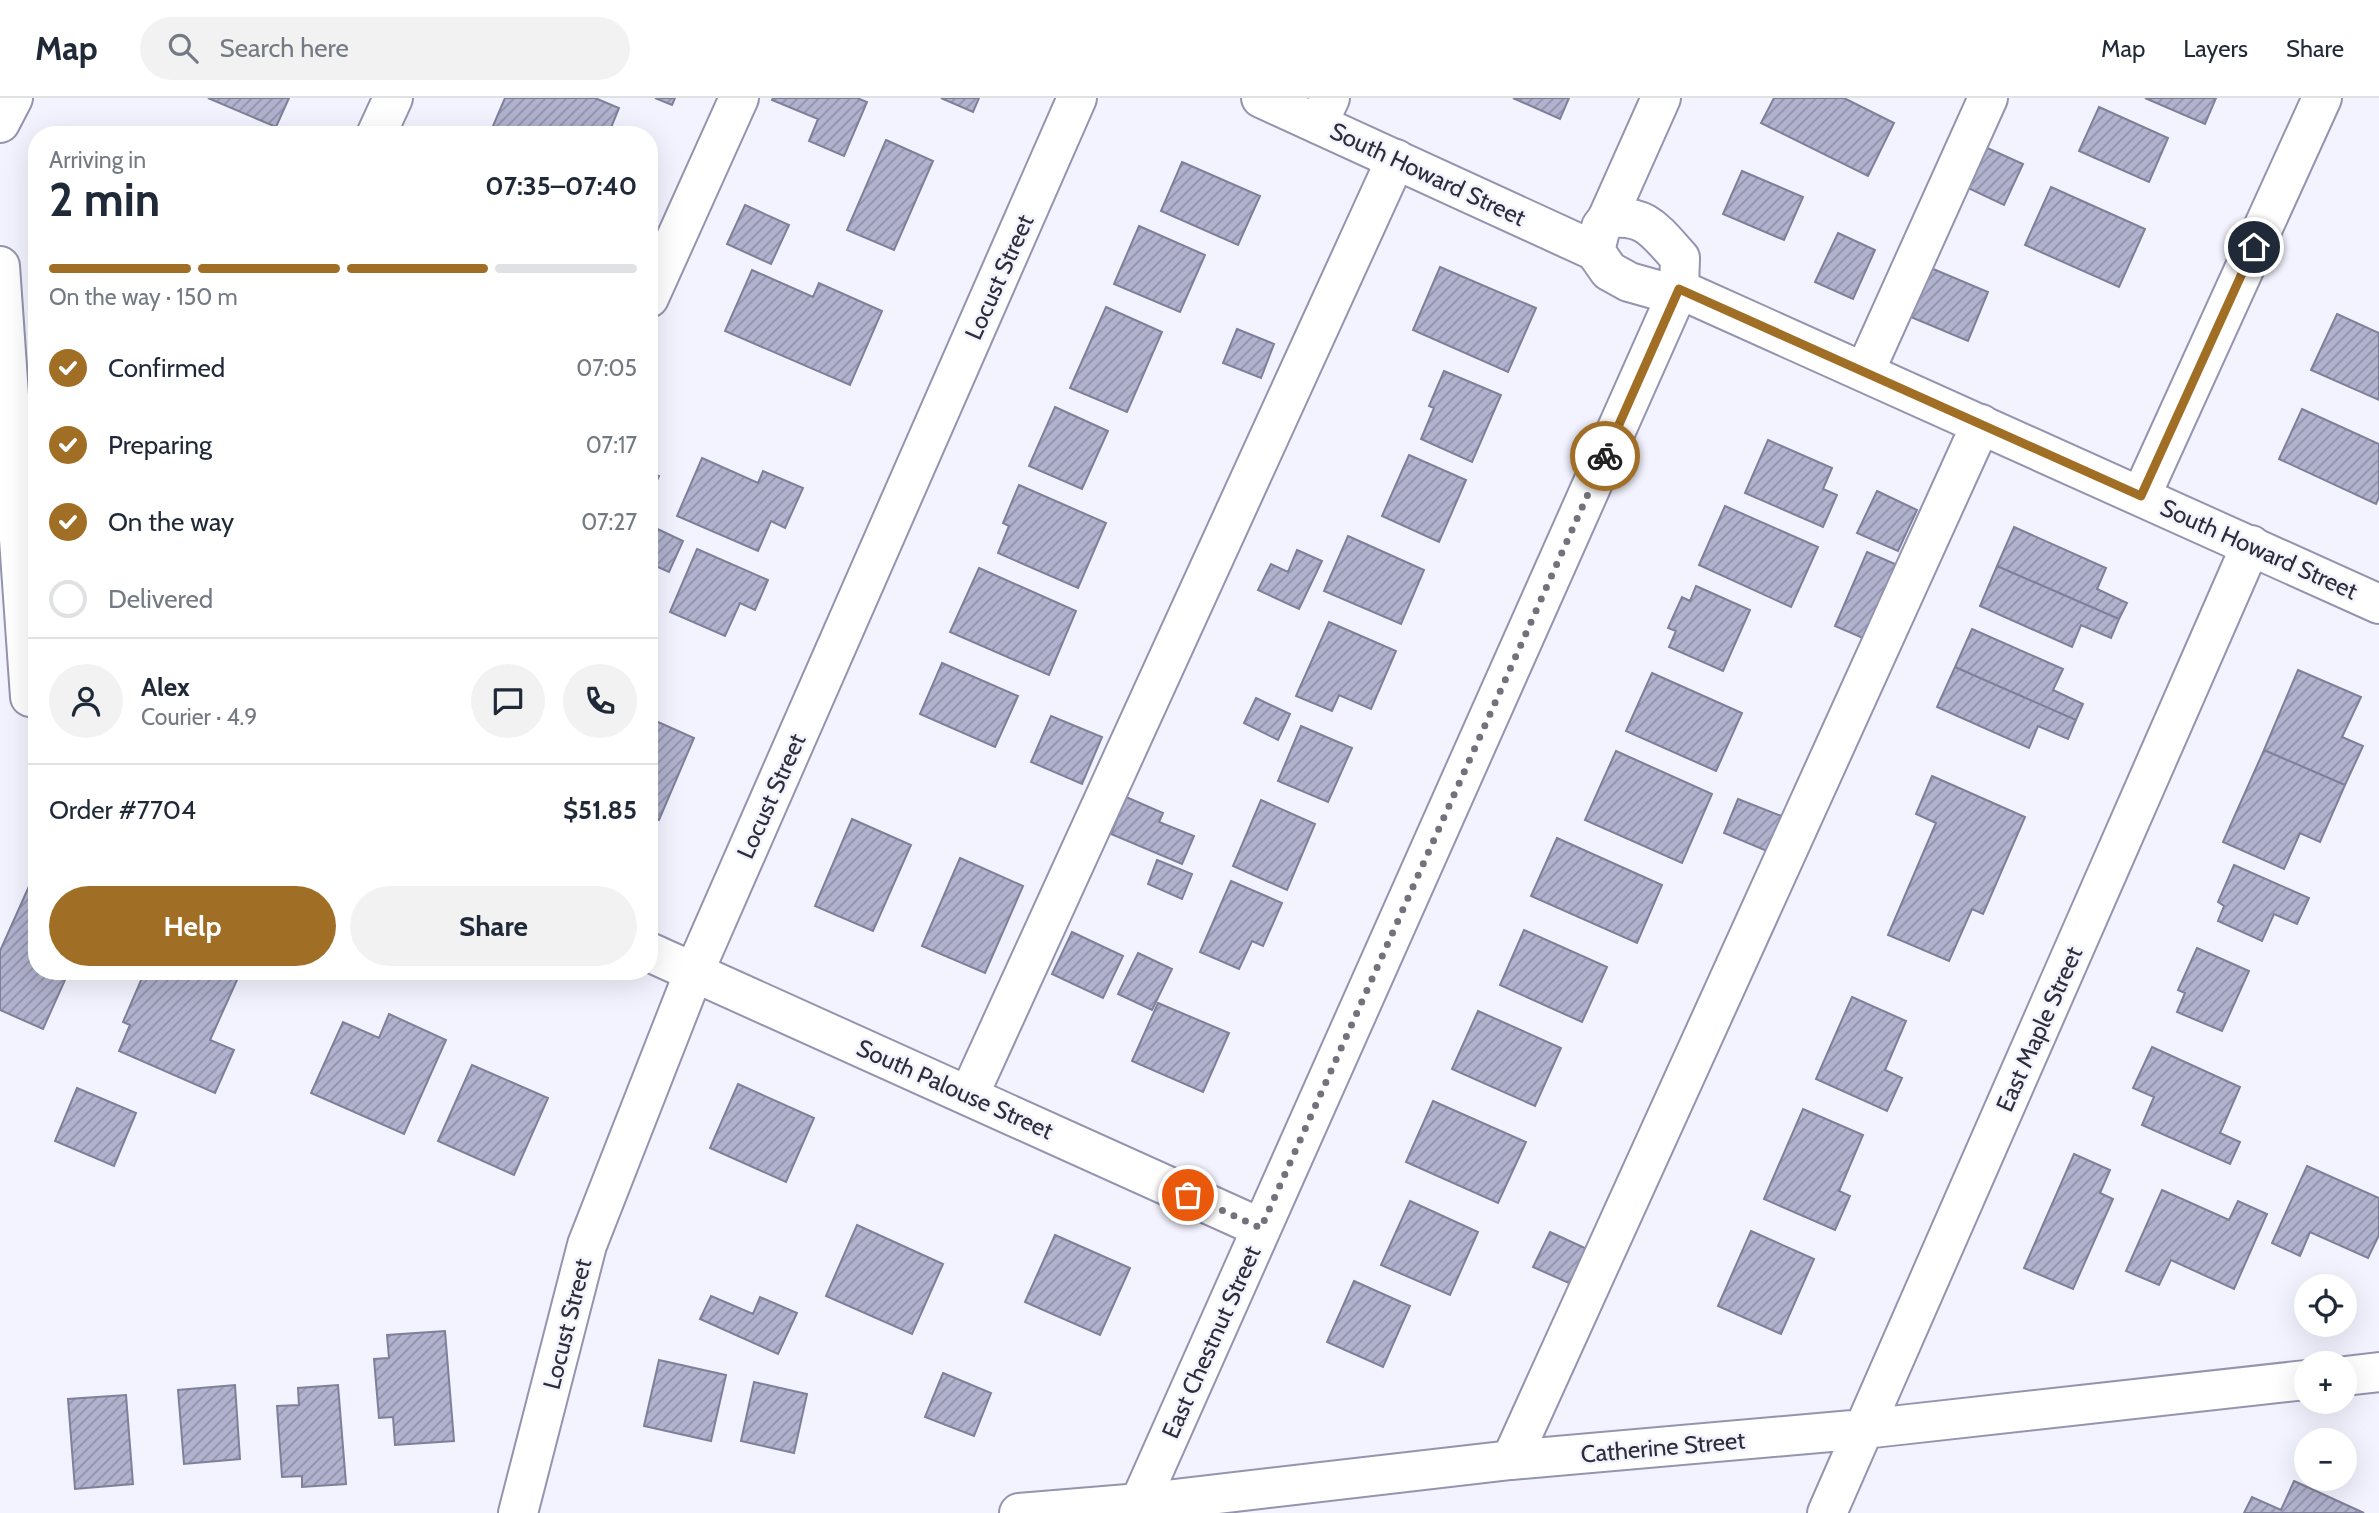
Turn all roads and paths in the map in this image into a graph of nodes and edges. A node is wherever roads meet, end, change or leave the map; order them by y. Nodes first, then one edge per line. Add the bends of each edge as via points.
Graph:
1 (13, 98) edge
2 (393, 98) edge
3 (739, 98) edge
4 (1077, 98) edge
5 (1261, 98) edge
6 (1661, 98) edge
7 (1988, 98) edge
8 (2322, 98) edge
9 (1324, 111) edge
10 (0, 123) edge
11 (380, 126) edge
12 (1396, 159) junction
13 (1601, 232) junction
14 (0, 266) edge
15 (658, 278) edge
16 (1679, 289) junction
17 (1865, 371) junction
18 (1981, 424) junction
19 (2141, 496) junction
20 (2250, 545) junction
21 (2379, 604) edge
22 (22, 698) edge
23 (658, 956) edge
24 (694, 972) junction
25 (969, 1095) junction
26 (1261, 1228) junction
27 (2379, 1373) edge
28 (2357, 1375) edge
29 (2294, 1381) edge
30 (1864, 1429) junction
31 (1511, 1460) junction
32 (1137, 1508) edge
33 (518, 1513) edge
34 (1018, 1513) edge
35 (1827, 1513) edge

1 - 10 street
2 - 11 street
3 - 15 street
4 - 24 street, Locust Street
5 - 9 street, South Howard Street
6 - 13 street
7 - 17 street
8 - 19 street
9 - 12 street, South Howard Street
12 - 13 street, South Howard Street via 1522,217
12 - 25 street
13 - 16 street, South Howard Street via 1609,271 1668,293
13 - 16 street via 1622,216 1643,221 1680,258
14 - 22 street
16 - 17 street, South Howard Street
16 - 26 street, East Chestnut Street
17 - 18 street, South Howard Street
18 - 19 street, South Howard Street
18 - 31 street
19 - 20 street, South Howard Street
20 - 21 street, South Howard Street
20 - 30 street, East Maple Street
23 - 24 street, South Palouse Street
24 - 25 street, South Palouse Street
24 - 33 street, Locust Street via 587,1245
25 - 26 street, South Palouse Street
26 - 32 street, East Chestnut Street
27 - 28 street
29 - 30 street, Catherine Street
30 - 31 street, Catherine Street
30 - 35 street, East Maple Street
31 - 32 street, Catherine Street
32 - 34 street, Catherine Street

